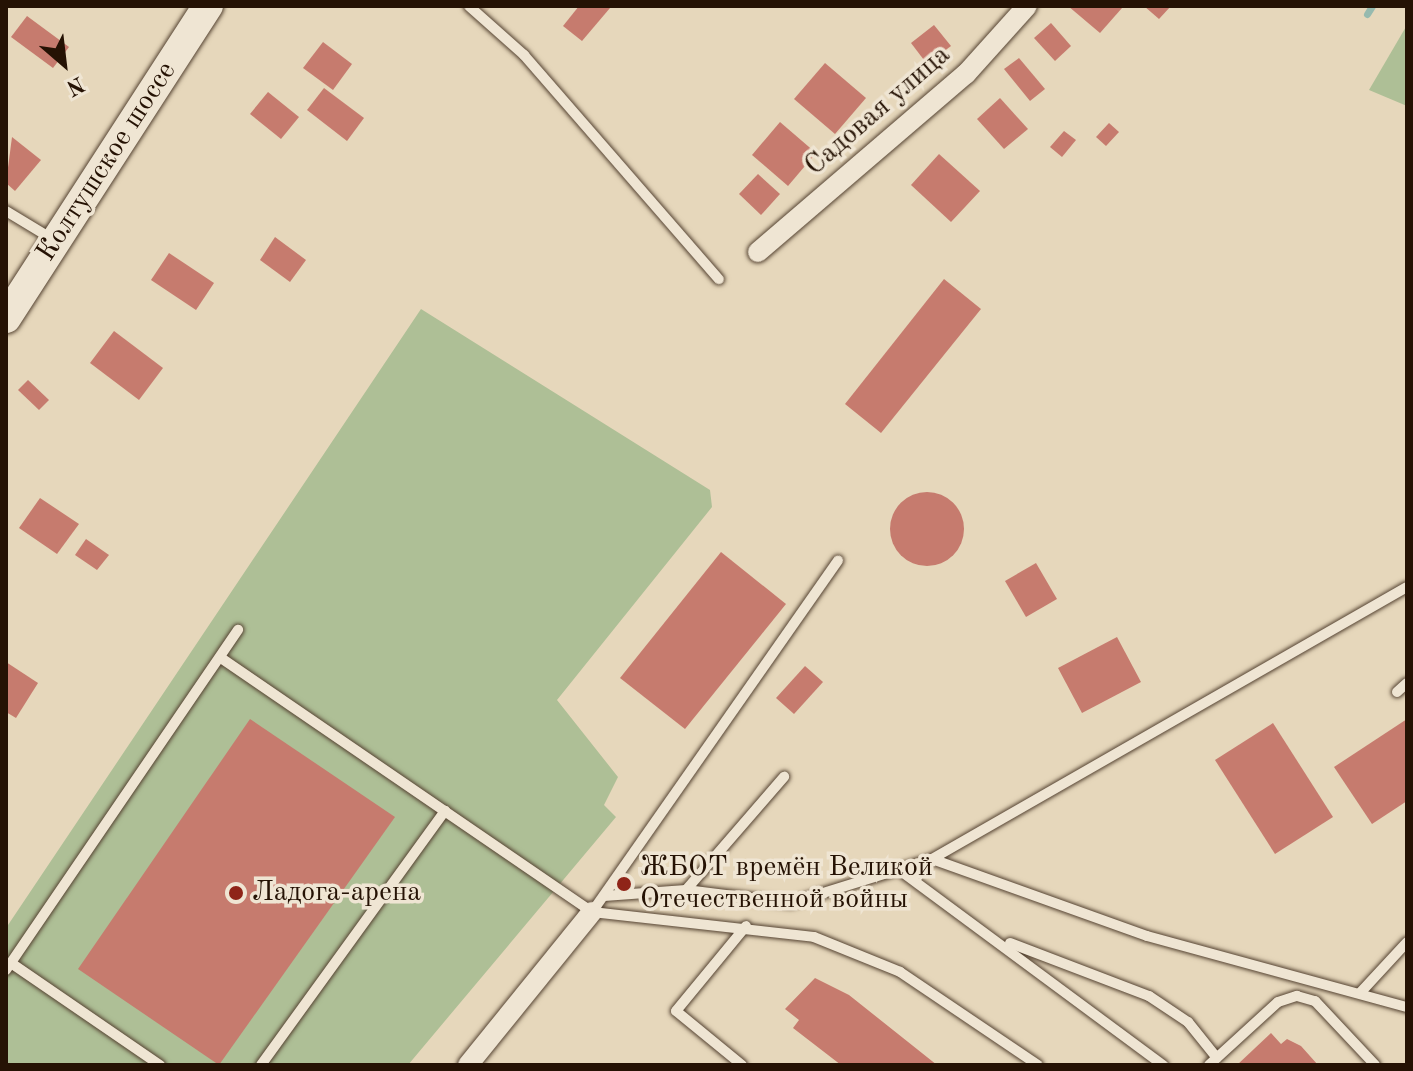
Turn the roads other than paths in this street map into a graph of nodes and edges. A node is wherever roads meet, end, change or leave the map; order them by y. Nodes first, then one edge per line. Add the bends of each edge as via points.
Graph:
1 (208, 6) edge
2 (469, 6) edge
3 (1027, 6) edge
4 (6, 211) edge
5 (55, 241) junction
6 (758, 252) dead end
7 (719, 279) dead end
8 (6, 318) edge
9 (838, 561) dead end
10 (1407, 587) edge
11 (238, 630) dead end
12 (221, 658) junction
13 (1407, 683) edge
14 (1397, 692) dead end
15 (784, 777) dead end
16 (445, 811) junction
17 (932, 859) junction
18 (902, 872) junction
19 (686, 890) junction
20 (598, 904) junction
21 (746, 926) junction
22 (1004, 941) junction
23 (1407, 942) edge
24 (8, 967) edge
25 (1360, 993) junction
26 (1407, 1007) edge
27 (1213, 1061) edge
28 (160, 1065) edge
29 (261, 1065) edge
30 (468, 1065) edge
31 (742, 1065) edge
32 (1038, 1065) edge
33 (1163, 1065) edge
34 (1375, 1065) edge

1 - 5 main road, Колтушское шоссе
2 - 7 lane via 524,55
3 - 6 street, Садовая улица via 966,74
4 - 5 lane
5 - 8 main road, Колтушское шоссе
9 - 20 lane
10 - 17 lane
11 - 12 lane
12 - 16 lane
12 - 24 lane
13 - 14 lane
15 - 19 lane
16 - 20 lane
16 - 29 lane
17 - 18 lane
17 - 25 lane via 1147,936
18 - 19 lane via 791,903
18 - 22 lane
19 - 20 lane
20 - 21 lane
20 - 30 street
21 - 31 lane via 676,1011
21 - 32 lane via 814,937 900,972
22 - 27 lane via 1149,996 1188,1022
22 - 33 lane
23 - 25 lane
24 - 28 lane
25 - 26 lane
27 - 34 lane via 1278,1002 1297,996 1315,1001

